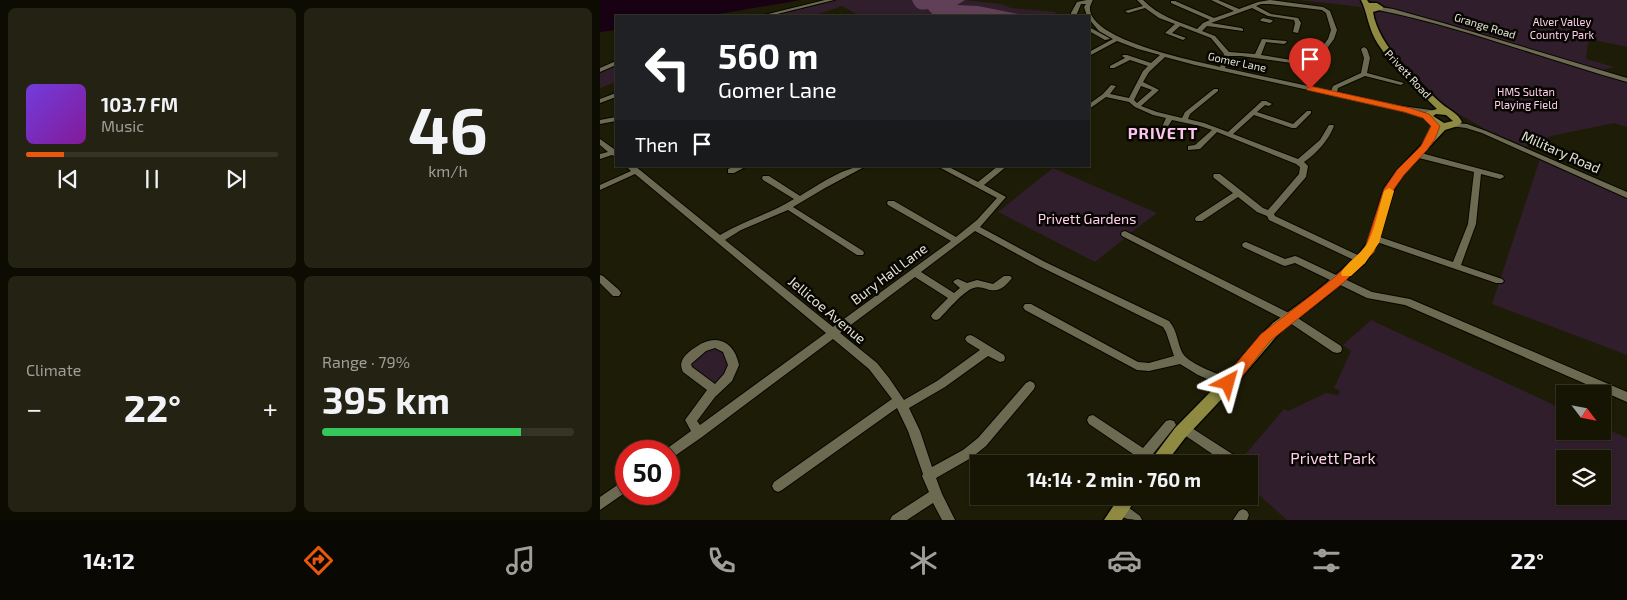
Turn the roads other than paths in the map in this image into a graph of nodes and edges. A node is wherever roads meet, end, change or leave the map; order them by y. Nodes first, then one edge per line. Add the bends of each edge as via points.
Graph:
1 (831, 0) edge
2 (1140, 0) edge
3 (1214, 0) edge
4 (1089, 1) edge
5 (1177, 4) dead end
6 (1372, 5) edge
7 (1147, 6) junction
8 (1252, 6) junction
9 (1128, 11) dead end
10 (1239, 11) junction
11 (1393, 11) joint
12 (767, 15) edge
13 (1074, 15) edge
14 (1089, 15) edge
15 (1090, 18) edge
16 (1214, 20) junction
17 (1205, 24) junction
18 (1178, 25) junction
19 (1090, 29) edge
20 (1241, 30) dead end
21 (1098, 31) junction
22 (1198, 31) junction
23 (1295, 32) dead end
24 (1184, 38) dead end
25 (1107, 39) dead end
26 (1117, 39) junction
27 (1284, 44) dead end
28 (1364, 49) dead end
29 (1090, 53) edge
30 (1227, 54) junction
31 (1163, 55) junction
32 (1257, 57) junction
33 (615, 63) edge
34 (1152, 65) junction
35 (1112, 67) dead end
36 (1222, 69) junction
37 (600, 70) edge
38 (1364, 74) junction
39 (1627, 80) edge
40 (1139, 83) junction
41 (1401, 83) dead end
42 (1112, 86) dead end
43 (1216, 92) dead end
44 (1106, 94) junction
45 (1333, 94) junction
46 (615, 95) edge
47 (600, 101) edge
48 (1433, 101) junction
49 (1134, 103) junction
50 (1269, 104) dead end
51 (1090, 106) edge
52 (1252, 112) junction
53 (1310, 112) dead end
54 (1451, 114) junction
55 (1432, 116) junction
56 (1169, 118) junction
57 (615, 119) edge
58 (1184, 120) junction
59 (600, 122) edge
60 (1331, 126) dead end
61 (1451, 126) junction
62 (1165, 127) dead end
63 (1216, 130) junction
64 (1484, 132) junction
65 (1230, 134) junction
66 (1431, 139) junction
67 (600, 141) edge
68 (1191, 148) dead end
69 (615, 152) edge
70 (1418, 155) junction
71 (600, 157) edge
72 (1299, 162) junction
73 (741, 167) edge
74 (860, 167) edge
75 (943, 167) edge
76 (1002, 167) edge
77 (633, 169) edge
78 (731, 171) dead end
79 (1478, 171) junction
80 (766, 177) dead end
81 (1500, 177) dead end
82 (1218, 178) dead end
83 (979, 185) junction
84 (600, 188) edge
85 (1238, 192) junction
86 (1627, 195) edge
87 (799, 199) junction
88 (891, 203) dead end
89 (788, 207) junction
90 (1270, 214) junction
91 (1199, 219) dead end
92 (974, 227) junction
93 (1125, 234) dead end
94 (1374, 238) junction
95 (720, 239) junction
96 (957, 241) junction
97 (1246, 248) dead end
98 (860, 253) dead end
99 (1361, 260) junction
100 (1456, 266) junction
101 (916, 273) junction
102 (600, 278) edge
103 (1007, 278) dead end
104 (1339, 280) junction
105 (1499, 280) dead end
106 (616, 293) dead end
107 (954, 298) junction
108 (1028, 308) dead end
109 (936, 316) dead end
110 (1290, 318) junction
111 (834, 334) junction
112 (970, 339) dead end
113 (1337, 350) dead end
114 (987, 351) junction
115 (1000, 358) dead end
116 (1181, 358) junction
117 (1228, 383) junction
118 (1030, 386) dead end
119 (711, 394) junction
120 (1627, 397) edge
121 (901, 403) junction
122 (1093, 420) dead end
123 (1170, 425) dead end
124 (1184, 428) junction
125 (698, 433) junction
126 (680, 446) edge
127 (1135, 455) edge
128 (1144, 455) edge
129 (1163, 455) edge
130 (1224, 455) edge
131 (928, 476) junction
132 (778, 486) dead end
133 (615, 493) edge
134 (936, 495) junction
135 (600, 504) edge
136 (1121, 508) edge
137 (896, 520) edge
138 (949, 520) edge
139 (1136, 520) edge

1 - 12 street
2 - 7 street
3 - 10 street
4 - 13 street via 1079,3
4 - 14 street, Gomer Lane
5 - 16 street
6 - 11 street, Grange Road
6 - 48 main road, Privett Road via 1370,19 1381,44
7 - 9 street
7 - 18 street via 1156,15
8 - 10 street
8 - 23 street via 1267,19 1296,19
8 - 32 street via 1270,2 1326,10 1334,30 1312,65
10 - 16 street
11 - 39 street, Grange Road
15 - 21 street, Gomer Lane
16 - 17 street
17 - 20 street
17 - 22 street
18 - 22 street
18 - 24 street via 1168,33
19 - 21 street
21 - 25 street via 1096,34
21 - 26 street, Gomer Lane
22 - 30 street via 1216,39
26 - 29 street
26 - 31 street, Gomer Lane
27 - 32 street via 1263,39
28 - 38 street via 1367,58
30 - 32 street
30 - 36 street
31 - 34 street
31 - 36 street, Gomer Lane
33 - 37 street
34 - 35 street via 1127,57
34 - 40 street
36 - 45 street, Gomer Lane
38 - 41 street
38 - 45 street via 1335,87
40 - 49 street
40 - 49 street via 1156,90
42 - 44 street
43 - 58 street via 1187,114
44 - 49 street
44 - 51 street
45 - 55 street, Gomer Lane
46 - 47 street
48 - 54 main road, Privett Road
48 - 55 main road, Privett Road
49 - 56 street
50 - 52 street via 1264,102
52 - 53 street via 1294,127
52 - 65 street
54 - 55 main road
54 - 61 main road via 1458,120
54 - 64 street, Military Road
55 - 61 main road
55 - 66 main road, Privett Road via 1436,126
56 - 58 street
56 - 62 street
57 - 59 street
58 - 63 street
60 - 72 street via 1309,156
61 - 64 street, Military Road via 1467,126
61 - 66 main road, Privett Road via 1442,128
63 - 65 street
63 - 68 street via 1197,147
64 - 86 street, Military Road
65 - 72 street
66 - 70 main road, Privett Road
67 - 69 street
69 - 71 street
70 - 79 street
70 - 94 main road, Privett Road via 1389,189
72 - 90 street via 1305,170 1303,175
73 - 78 street
74 - 87 street
75 - 83 street
76 - 83 street
77 - 84 street
77 - 95 street, Jellicoe Avenue
79 - 81 street
79 - 100 street via 1472,224
80 - 87 street
82 - 85 street
83 - 92 street, Bury Hall Lane via 1002,197
85 - 90 street
85 - 91 street
87 - 89 street
88 - 96 street
89 - 95 street
89 - 98 street
90 - 99 street via 1291,228
92 - 96 street, Bury Hall Lane
92 - 116 street via 1166,324
93 - 110 street
94 - 99 main road, Privett Road
94 - 100 street
95 - 111 street, Jellicoe Avenue
96 - 101 street, Bury Hall Lane
97 - 104 street via 1285,263 1295,259
99 - 104 main road, Privett Road
100 - 105 street
101 - 107 street
101 - 111 street, Bury Hall Lane
102 - 106 street
103 - 107 street via 994,288 977,283 962,284
104 - 110 main road, Privett Road
104 - 120 street via 1373,296 1407,302
107 - 109 street
108 - 116 street via 1137,366 1149,367
110 - 113 street
110 - 117 main road, Privett Road via 1266,338
111 - 121 street, Jellicoe Avenue via 873,366
111 - 125 street, Bury Hall Lane
112 - 114 street
114 - 115 street
114 - 121 street via 941,384
116 - 117 street
117 - 124 main road, Privett Road
118 - 131 street via 982,442
119 - 119 street via 713,388 687,369 686,362 703,347 717,343 729,352 734,364 732,372
119 - 125 street via 691,420
121 - 131 street, Jellicoe Avenue
121 - 132 street
122 - 127 street
123 - 128 street
124 - 129 main road, Privett Road
124 - 130 street
125 - 126 street, Bury Hall Lane
131 - 134 street, Jellicoe Avenue
133 - 135 street
134 - 137 street
134 - 138 street, Jellicoe Avenue
136 - 139 street

